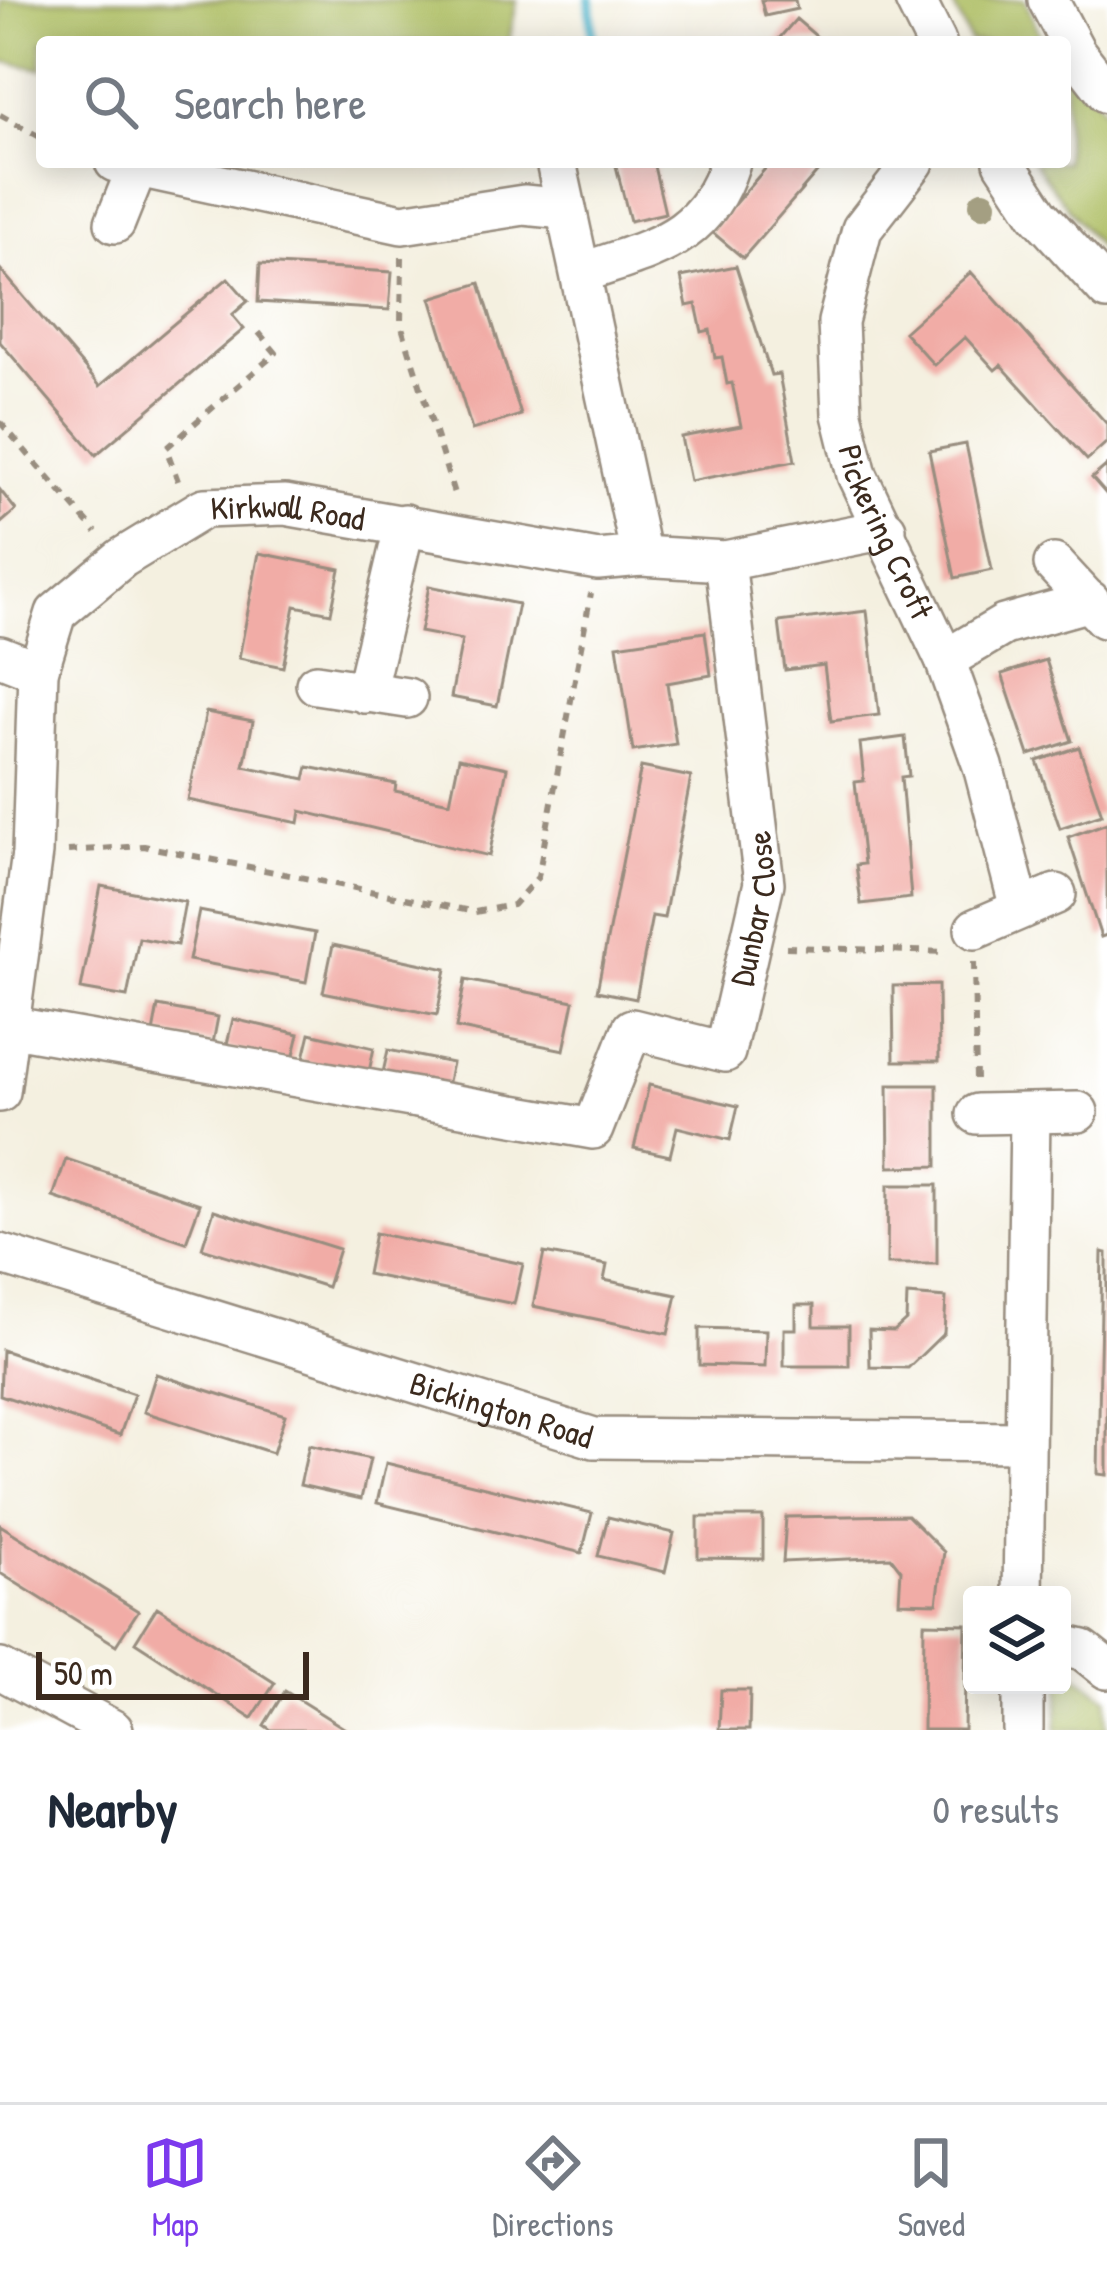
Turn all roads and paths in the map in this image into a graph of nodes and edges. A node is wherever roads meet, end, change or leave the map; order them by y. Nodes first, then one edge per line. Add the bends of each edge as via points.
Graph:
1 (915, 0) edge
2 (1048, 0) edge
3 (933, 36) edge
4 (1063, 36) edge
5 (1071, 56) edge
6 (1107, 93) edge
7 (0, 116) edge
8 (36, 135) edge
9 (125, 168) edge
10 (140, 168) edge
11 (557, 168) edge
12 (728, 168) edge
13 (909, 168) edge
14 (1008, 168) edge
15 (563, 209) junction
16 (116, 223) dead end
17 (402, 224) junction
18 (582, 273) junction
19 (1107, 290) edge
20 (255, 328) dead end
21 (0, 422) edge
22 (182, 490) dead end
23 (456, 501) dead end
24 (405, 524) junction
25 (886, 530) junction
26 (110, 545) junction
27 (640, 556) junction
28 (598, 560) junction
29 (725, 561) junction
30 (1054, 564) dead end
31 (1098, 612) edge
32 (0, 656) edge
33 (945, 660) junction
34 (38, 670) junction
35 (316, 684) dead end
36 (365, 693) junction
37 (407, 698) dead end
38 (32, 854) junction
39 (974, 941) junction
40 (750, 945) junction
41 (13, 1028) junction
42 (0, 1092) edge
43 (1078, 1112) dead end
44 (977, 1114) joint
45 (1030, 1114) junction
46 (0, 1254) edge
47 (1022, 1442) junction
48 (1023, 1586) edge
49 (1071, 1647) edge
50 (0, 1669) edge
51 (1107, 1669) edge
52 (1023, 1694) edge
53 (113, 1730) edge
54 (1023, 1730) edge

1 - 3 street
2 - 4 street
5 - 6 street
7 - 8 path
9 - 16 street
10 - 17 street
11 - 15 street
12 - 18 street via 720,194 681,238
13 - 25 street, Pickering Croft via 862,229 838,322 842,414 857,475
14 - 19 street
15 - 17 street via 524,205
15 - 18 street
17 - 23 path via 401,324
18 - 27 street
20 - 22 path via 276,353 166,448
21 - 26 path
24 - 26 street, Kirkwall Road via 285,506 204,508
24 - 28 street, Kirkwall Road
24 - 36 street
25 - 29 street, Kirkwall Road
25 - 33 street, Pickering Croft
26 - 34 street, Kirkwall Road via 56,613
27 - 28 street, Kirkwall Road
27 - 29 street, Kirkwall Road
28 - 38 path via 538,877 514,905 475,912 144,846
29 - 40 street, Dunbar Close via 764,883
30 - 31 street
31 - 33 street via 1004,625
32 - 34 street
33 - 39 street, Pickering Croft via 1038,901
34 - 38 street, Kirkwall Road
35 - 36 street
36 - 37 street
38 - 41 street, Kirkwall Road
39 - 40 path
39 - 44 path
40 - 41 street, Dunbar Close via 725,1052 632,1029 593,1129
41 - 42 street, Kirkwall Road
43 - 45 street
44 - 45 street
45 - 47 street
46 - 47 street, Bickington Road via 594,1438
47 - 48 street
49 - 51 street
50 - 53 street
52 - 54 street

